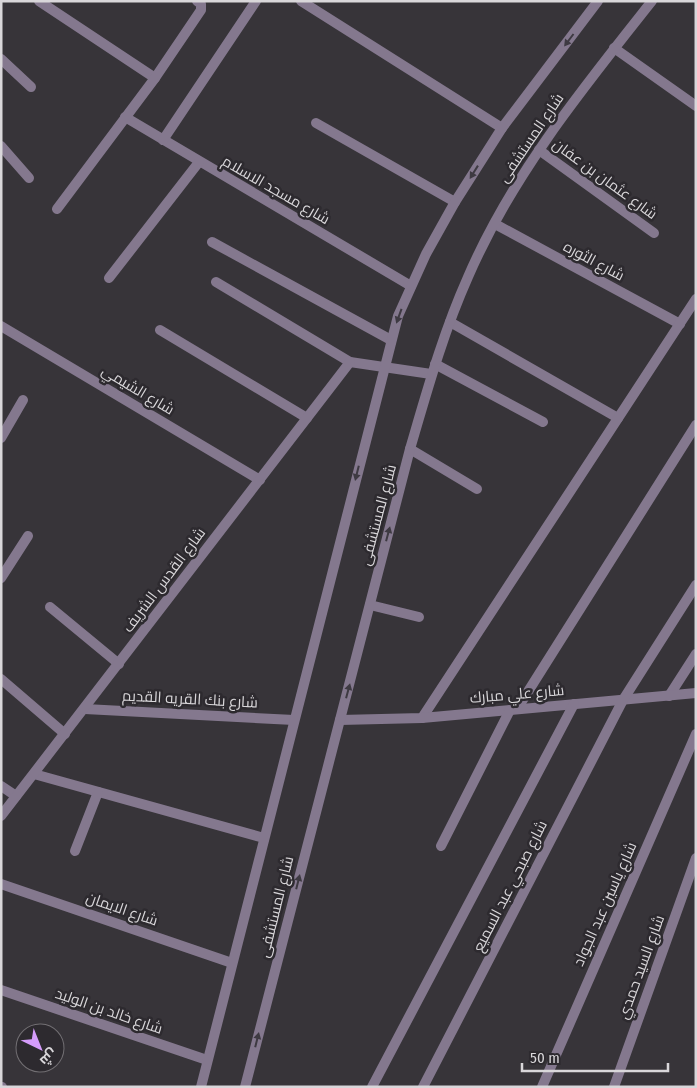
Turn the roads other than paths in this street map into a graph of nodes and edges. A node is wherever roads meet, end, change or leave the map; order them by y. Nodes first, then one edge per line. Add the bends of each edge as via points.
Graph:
1 (40, 1) edge
2 (197, 1) edge
3 (256, 1) edge
4 (301, 1) edge
5 (652, 1) edge
6 (597, 2) edge
7 (614, 48) junction
8 (1, 59) edge
9 (154, 78) junction
10 (31, 86) dead end
11 (696, 106) edge
12 (126, 117) junction
13 (316, 123) dead end
14 (502, 128) junction
15 (163, 140) junction
16 (1, 146) edge
17 (539, 150) junction
18 (199, 162) junction
19 (29, 178) dead end
20 (455, 202) junction
21 (57, 209) dead end
22 (495, 224) junction
23 (654, 233) dead end
24 (212, 242) dead end
25 (109, 278) dead end
26 (216, 282) dead end
27 (411, 286) junction
28 (696, 299) edge
29 (450, 322) junction
30 (680, 324) junction
31 (1, 326) edge
32 (160, 330) dead end
33 (391, 340) junction
34 (350, 362) junction
35 (384, 367) junction
36 (433, 369) junction
37 (23, 400) dead end
38 (307, 418) junction
39 (618, 418) junction
40 (543, 422) dead end
41 (696, 425) edge
42 (1, 438) edge
43 (410, 449) junction
44 (260, 480) junction
45 (477, 489) dead end
46 (28, 536) dead end
47 (1, 578) edge
48 (695, 589) edge
49 (370, 605) junction
50 (50, 607) dead end
51 (419, 617) dead end
52 (696, 654) edge
53 (119, 664) junction
54 (1, 679) edge
55 (696, 693) edge
56 (669, 696) junction
57 (623, 700) junction
58 (574, 704) junction
59 (85, 709) junction
60 (513, 710) junction
61 (422, 718) junction
62 (294, 720) junction
63 (340, 720) junction
64 (65, 734) junction
65 (696, 734) edge
66 (34, 774) junction
67 (1, 786) edge
68 (98, 792) junction
69 (16, 796) junction
70 (1, 816) edge
71 (264, 838) junction
72 (441, 846) dead end
73 (75, 851) dead end
74 (696, 858) edge
75 (1, 884) edge
76 (232, 963) junction
77 (1, 990) edge
78 (208, 1060) junction
79 (247, 1086) edge
80 (201, 1087) edge
81 (372, 1087) edge
82 (423, 1087) edge
83 (542, 1087) edge
84 (614, 1087) edge

1 - 9 street
2 - 9 street via 201,10
3 - 15 street
4 - 14 street
5 - 7 street, شارع المستشفى
6 -> 14 street, شارع المستشفى
7 - 11 street
7 - 17 street, شارع المستشفى
8 - 10 street
9 - 12 street
12 - 15 street, شارع مسجد الاسلام
12 - 21 street
13 - 20 street
14 -> 20 street, شارع المستشفى
15 - 18 street, شارع مسجد الاسلام
16 - 19 street
17 - 22 street, شارع المستشفى
17 - 23 street, شارع عثمان بن عفان
18 - 25 street
18 - 27 street, شارع مسجد الاسلام
20 - 27 street, شارع المستشفى
22 - 29 street, شارع المستشفى via 468,276
22 - 30 street, شارع الثوره
24 - 33 street
26 - 34 street
27 -> 33 street, شارع المستشفى
28 - 30 street
29 - 36 street, شارع المستشفى
29 - 39 street
30 - 39 street
31 - 44 street, شارع الشيمي
32 - 38 street
33 - 35 street, شارع المستشفى
34 - 35 street
34 - 38 street, شارع القدس الشريف
35 - 36 street
35 -> 62 street, شارع المستشفى
36 - 40 street
36 - 43 street, شارع المستشفى
37 - 42 street
38 - 44 street, شارع القدس الشريف
39 - 61 street
41 - 60 street
43 - 45 street
49 -> 43 street, شارع المستشفى
44 - 53 street, شارع القدس الشريف
46 - 47 street
48 - 57 street, شارع صبحي عبد السميع
49 - 51 street
63 -> 49 street, شارع المستشفى
50 - 53 street
52 - 56 street
53 - 59 street, شارع القدس الشريف
54 - 64 street
55 - 56 street, شارع علي مبارك
56 - 57 street, شارع علي مبارك
57 - 58 street, شارع علي مبارك
57 - 82 street, شارع صبحي عبد السميع
58 - 60 street, شارع علي مبارك
58 - 81 street
59 - 62 street, شارع بنك القريه القديم
59 - 64 street, شارع القدس الشريف
60 - 61 street, شارع علي مبارك
60 - 72 street
61 - 63 street, شارع علي مبارك
62 - 71 street, شارع المستشفى
79 -> 63 street, شارع المستشفى
64 - 66 street, شارع القدس الشريف
65 - 83 street, شارع ياسين عبد الجواد
66 - 68 street
66 - 69 street, شارع القدس الشريف
67 - 69 street
68 - 71 street
68 - 73 street
69 - 70 street, شارع القدس الشريف
71 - 76 street, شارع المستشفى
74 - 84 street, شارع السيد حمدي
75 - 76 street, شارع الايمان
76 - 78 street, شارع المستشفى
77 - 78 street, شارع خالد بن الوليد
78 - 80 street, شارع المستشفى

